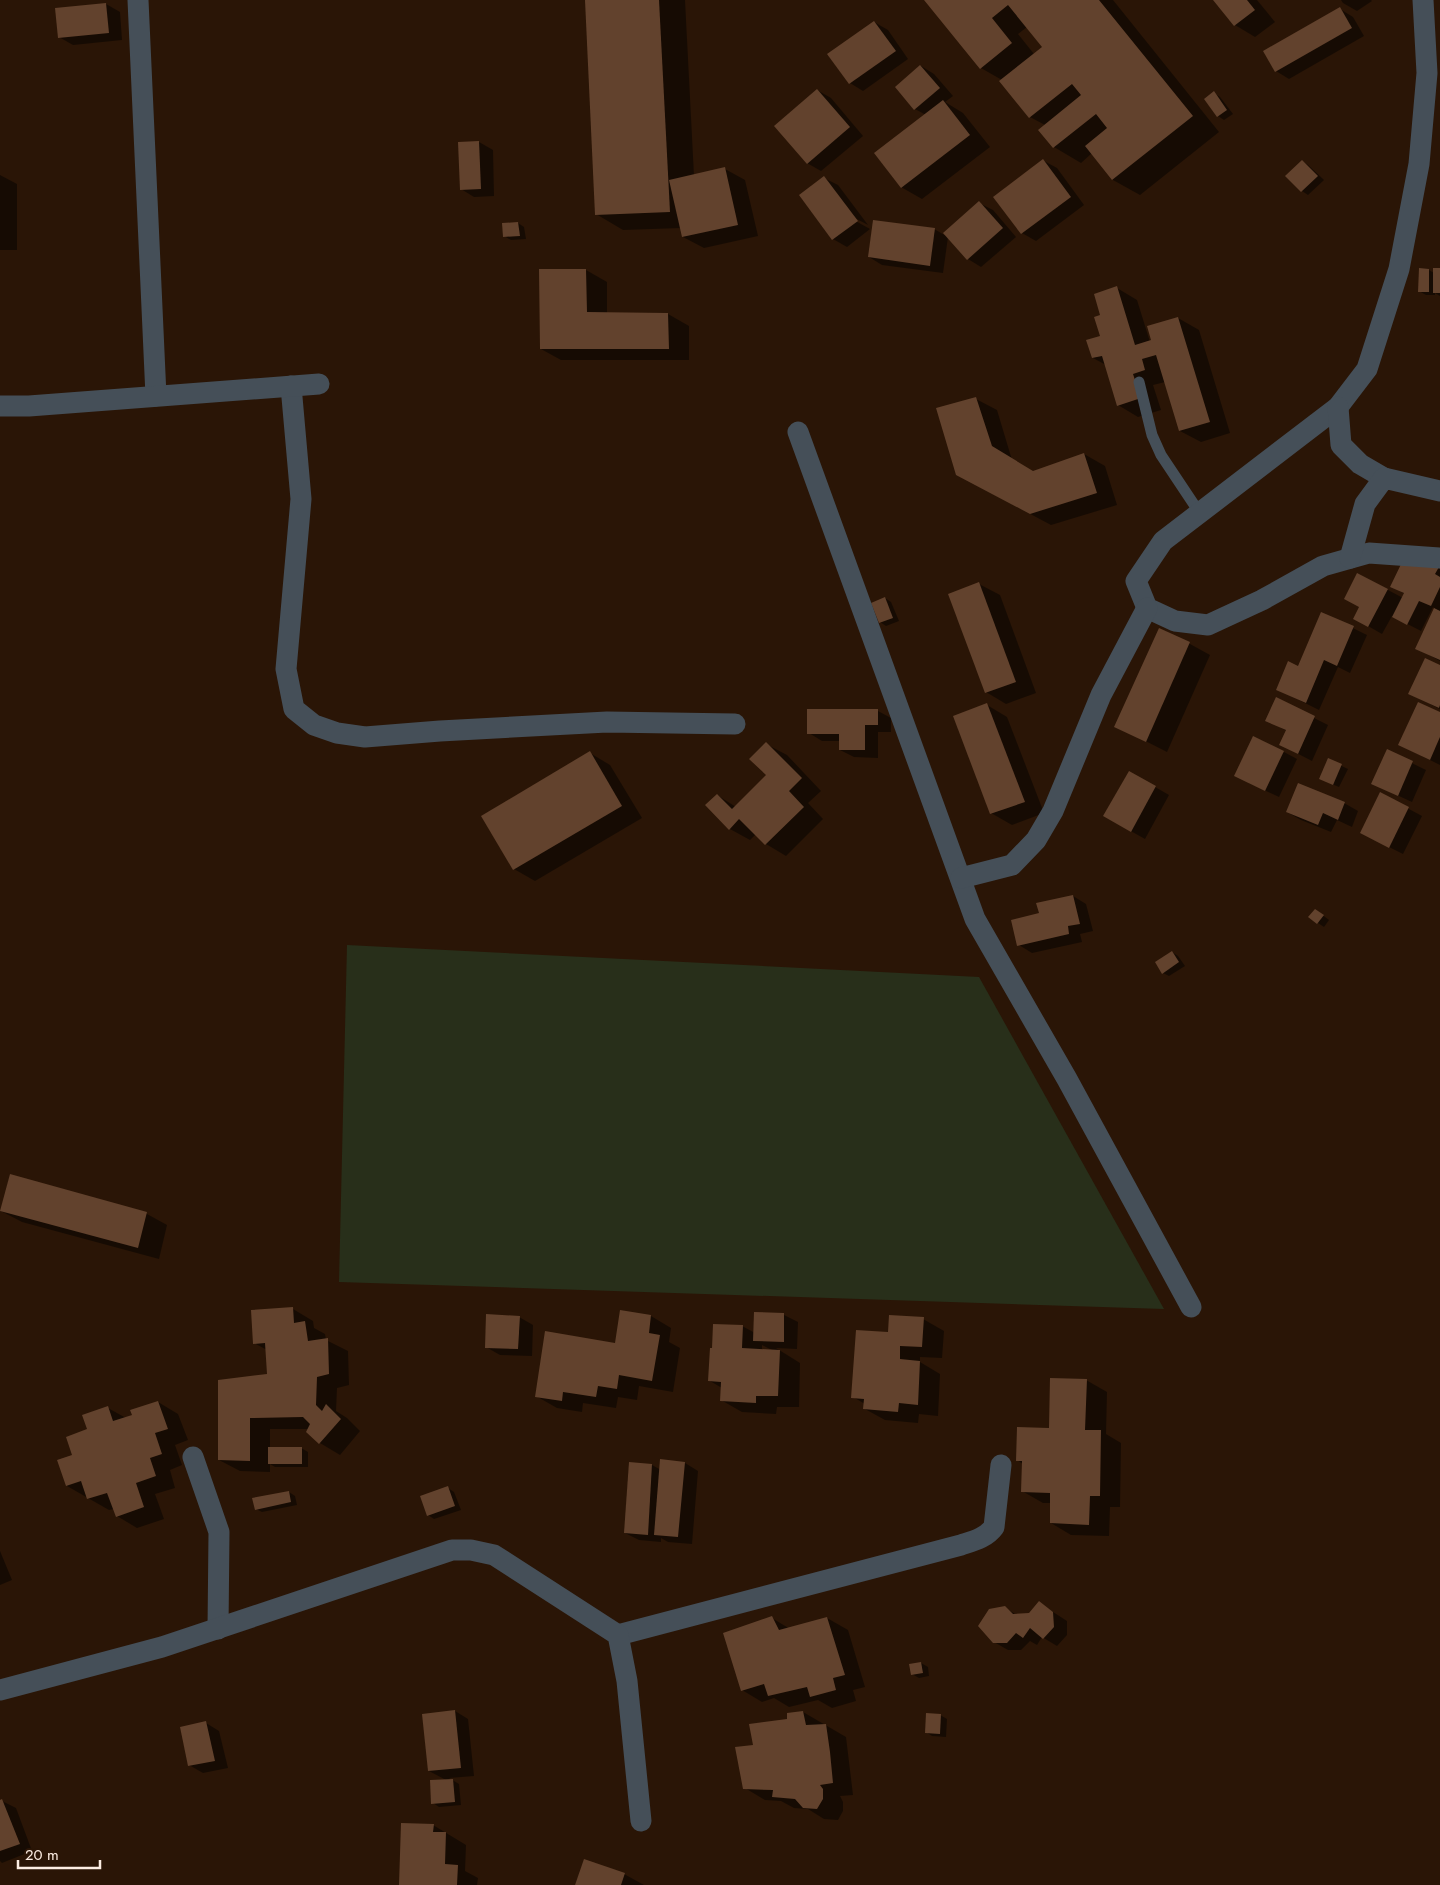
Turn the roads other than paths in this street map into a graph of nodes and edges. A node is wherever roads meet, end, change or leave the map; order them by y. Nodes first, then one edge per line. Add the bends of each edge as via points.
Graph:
1 (138, 0) edge
2 (1423, 0) edge
3 (1433, 77) edge
4 (1139, 382) dead end
5 (319, 384) dead end
6 (291, 386) junction
7 (156, 396) junction
8 (0, 406) edge
9 (1338, 407) junction
10 (798, 432) dead end
11 (1384, 478) junction
12 (1440, 491) edge
13 (1199, 512) junction
14 (1439, 553) edge
15 (1350, 558) junction
16 (1147, 608) junction
17 (735, 724) dead end
18 (961, 878) junction
19 (1191, 1307) dead end
20 (193, 1457) dead end
21 (1001, 1465) dead end
22 (218, 1629) junction
23 (618, 1635) junction
24 (0, 1690) edge
25 (641, 1820) dead end

1 - 7 street
2 - 3 street
3 - 9 street via 1399,269 1367,368
4 - 13 lane via 1152,435
5 - 6 street
6 - 7 street
6 - 17 street via 301,499 286,669 294,709 314,725 337,733 365,737 607,722
7 - 8 street
9 - 11 street via 1340,445 1360,464
9 - 13 street
10 - 18 street
11 - 12 street
11 - 15 street via 1365,504
13 - 16 street via 1163,541 1136,581
14 - 15 street via 1369,553
15 - 16 street via 1323,566 1208,625 1175,621
16 - 18 street via 1101,695 1053,811 1036,840 1012,865
18 - 19 street via 975,919 1067,1078
20 - 22 street via 219,1532
21 - 23 street via 994,1527 982,1538
22 - 23 street via 452,1550 471,1550 494,1555
22 - 24 street
23 - 25 street via 627,1681

